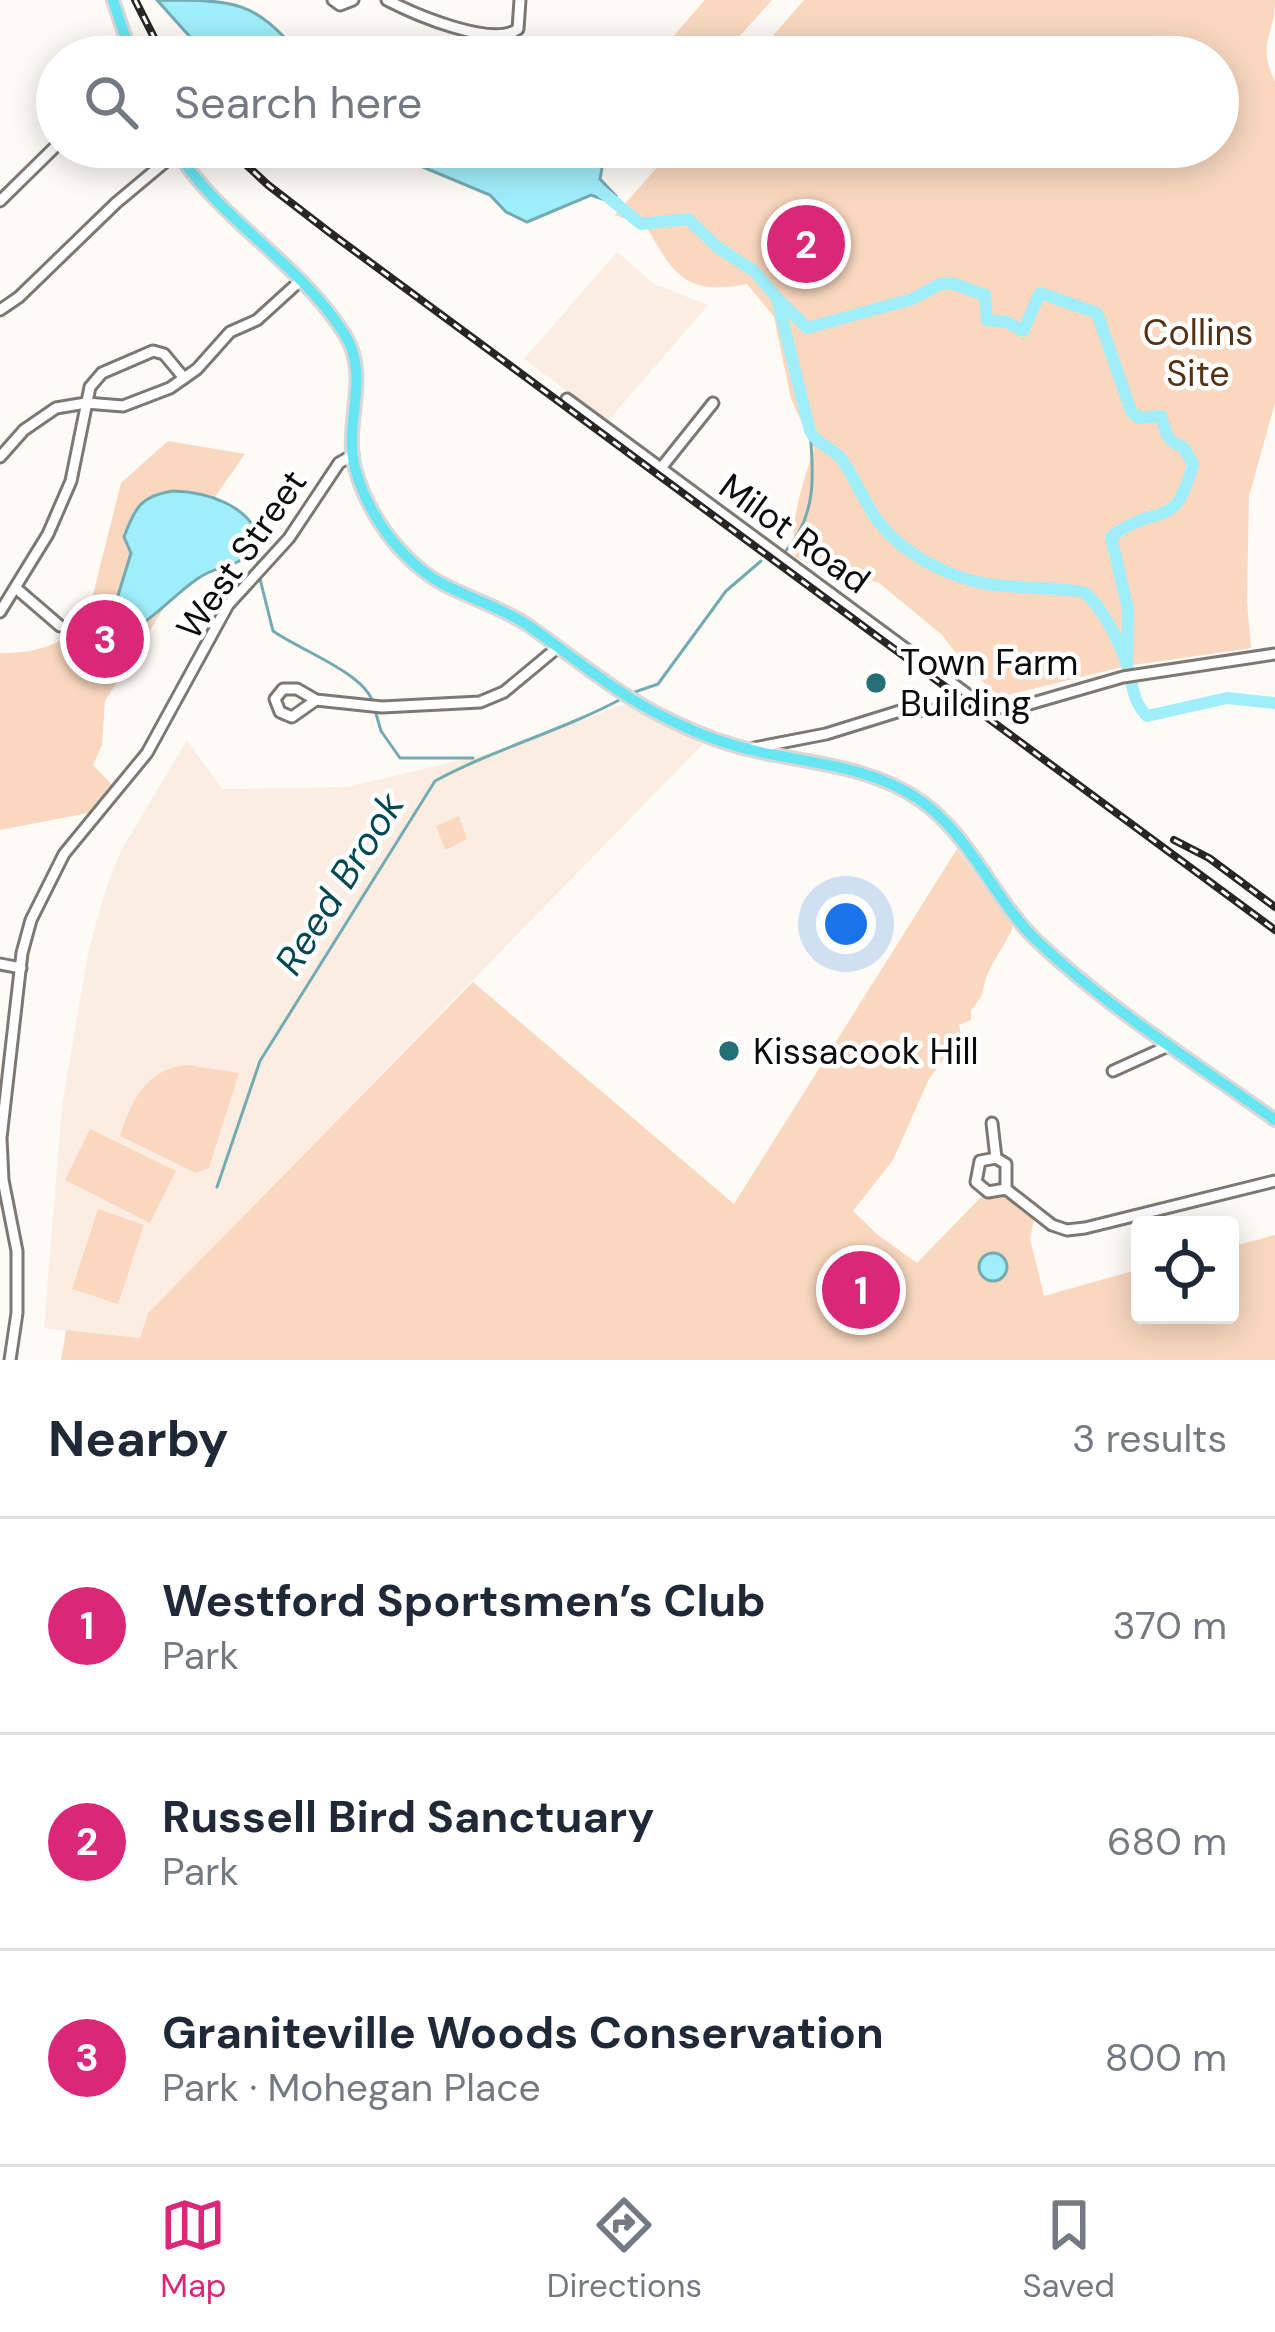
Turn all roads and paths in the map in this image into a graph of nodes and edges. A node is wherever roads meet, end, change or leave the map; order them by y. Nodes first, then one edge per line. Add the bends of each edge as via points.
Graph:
1 (113, 0) edge
2 (333, 0) edge
3 (353, 0) edge
4 (387, 0) edge
5 (520, 0) edge
6 (125, 36) edge
7 (36, 166) edge
8 (156, 168) edge
9 (190, 168) edge
10 (0, 201) edge
11 (301, 280) junction
12 (0, 310) edge
13 (184, 378) junction
14 (567, 399) dead end
15 (86, 403) junction
16 (712, 403) dead end
17 (1, 453) edge
18 (353, 455) junction
19 (661, 468) junction
20 (17, 589) junction
21 (0, 612) edge
22 (60, 626) dead end
23 (557, 648) junction
24 (1275, 653) edge
25 (316, 700) dead end
26 (990, 711) junction
27 (748, 750) junction
28 (0, 964) edge
29 (20, 968) junction
30 (1166, 1048) junction
31 (13, 1050) junction
32 (0, 1053) edge
33 (1113, 1071) dead end
34 (1275, 1120) edge
35 (992, 1123) dead end
36 (996, 1158) junction
37 (1275, 1181) edge
38 (1006, 1189) junction
39 (10, 1360) edge

1 - 6 main road
2 - 3 street
4 - 5 street via 443,24 501,35 518,29
7 - 10 street
8 - 12 street
9 - 11 main road
11 - 13 street
11 - 18 main road via 354,353
13 - 15 street via 135,404
13 - 15 street via 153,351 102,373
14 - 19 street, Milot Road
15 - 17 street via 43,415
15 - 20 street via 71,481
16 - 19 street
18 - 23 main road via 378,520 412,562
18 - 29 street, West Street via 228,605 139,767 64,854 31,920
19 - 26 street, Milot Road
20 - 21 street
20 - 22 street
23 - 25 street via 480,702
23 - 27 main road via 626,696
24 - 26 street via 1129,676
26 - 27 street via 899,712
27 - 30 main road via 859,771 918,799 954,833 1024,927
28 - 29 street
29 - 31 street, West Street
30 - 33 street
30 - 34 main road
31 - 32 street
31 - 39 street, West Street via 1,1138 16,1250
35 - 36 street
36 - 38 street via 1009,1172
36 - 38 street via 980,1161 976,1182 988,1192
37 - 38 street via 1067,1230

